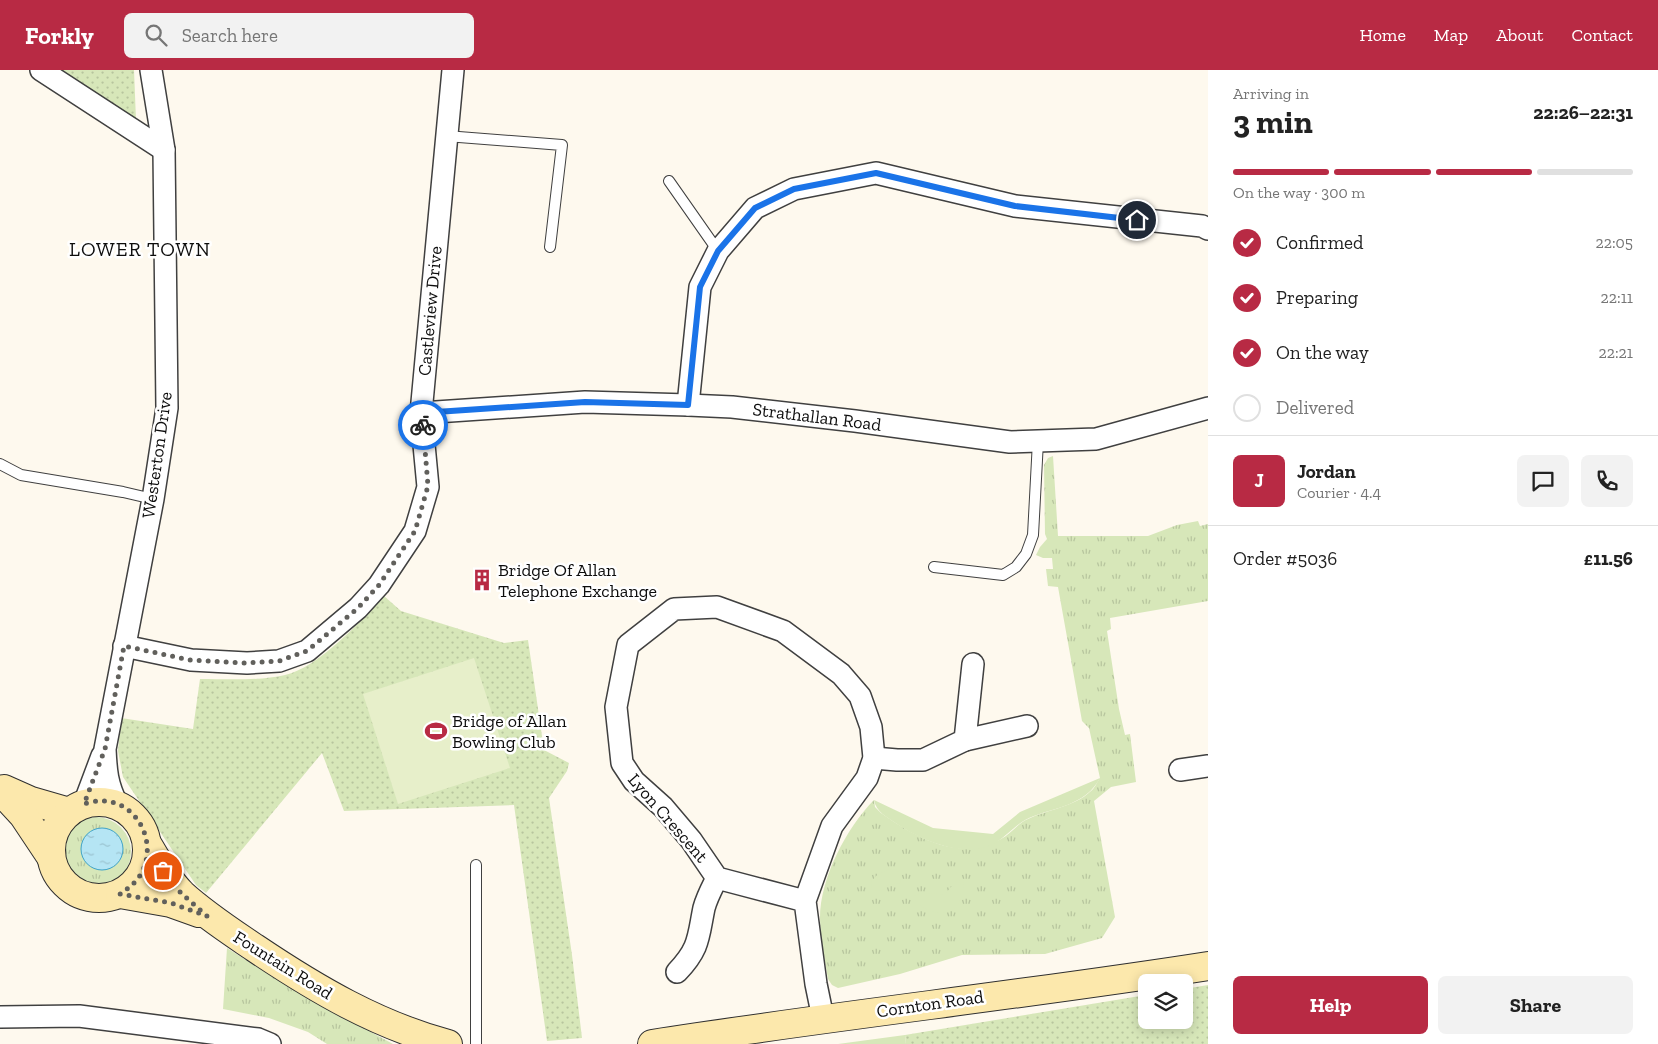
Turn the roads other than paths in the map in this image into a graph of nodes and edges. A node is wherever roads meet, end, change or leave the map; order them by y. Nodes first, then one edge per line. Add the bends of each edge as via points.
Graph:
1 (41, 70) edge
2 (151, 70) edge
3 (453, 70) edge
4 (446, 136) junction
5 (164, 150) junction
6 (669, 181) dead end
7 (1208, 229) edge
8 (550, 247) dead end
9 (718, 251) junction
10 (688, 405) junction
11 (1208, 408) edge
12 (421, 413) junction
13 (1038, 441) junction
14 (0, 464) edge
15 (153, 499) junction
16 (934, 567) dead end
17 (124, 646) junction
18 (973, 664) dead end
19 (1027, 726) dead end
20 (965, 740) junction
21 (105, 749) junction
22 (874, 758) junction
23 (1208, 766) edge
24 (1180, 770) dead end
25 (0, 789) edge
26 (116, 804) junction
27 (76, 808) junction
28 (148, 845) junction
29 (51, 857) junction
30 (476, 865) dead end
31 (717, 878) junction
32 (120, 894) junction
33 (805, 901) junction
34 (207, 916) junction
35 (1208, 966) edge
36 (677, 972) dead end
37 (0, 1017) edge
38 (823, 1018) junction
39 (436, 1043) edge
40 (270, 1044) edge
41 (476, 1044) edge
42 (652, 1044) edge

1 - 5 street
2 - 5 street, Westerton Drive
3 - 4 street, Castleview Drive
4 - 8 lane via 562,145
4 - 12 street, Castleview Drive
5 - 15 street, Westerton Drive via 167,408
6 - 9 lane
7 - 9 street via 1015,206 876,173 794,189 755,208
9 - 10 street via 700,287
10 - 12 street, Strathallan Road via 585,402
10 - 13 street, Strathallan Road via 732,407 1010,442
11 - 13 street, Strathallan Road via 1096,439
12 - 17 street, Castleview Drive via 428,486 415,531 374,591 307,651 279,661 246,663 190,660
13 - 16 lane via 1033,535 1026,554 1016,567 1003,575
14 - 15 lane via 21,475
15 - 17 street, Westerton Drive
17 - 21 street, Westerton Drive
18 - 20 street
19 - 20 street
20 - 22 street via 923,760
21 - 26 street, Westerton Drive via 106,778
21 - 27 street
22 - 31 street, Lyon Crescent via 871,727 860,696 842,674 783,631 717,607 674,609 628,645 616,707 622,763 634,781 663,807 691,840
22 - 33 street, Lyon Crescent via 867,778 832,826
23 - 24 street
25 - 27 main road via 31,801
25 - 29 main road
26 - 27 main road via 100,801
26 - 28 main road via 138,820
27 - 29 main road via 60,821 54,832
28 - 32 main road via 142,874
28 - 34 main road, Fountain Road via 181,893
29 - 32 main road via 60,878 77,892 91,898
30 - 41 lane
31 - 33 street, Lyon Crescent
31 - 36 street, Lyon Crescent via 705,906 696,947
32 - 34 main road via 171,903
33 - 38 street, Lyon Crescent
34 - 39 main road, Fountain Road via 308,983 367,1015
35 - 38 main road, Cornton Road
37 - 40 street via 79,1016 258,1039
38 - 42 main road, Cornton Road

